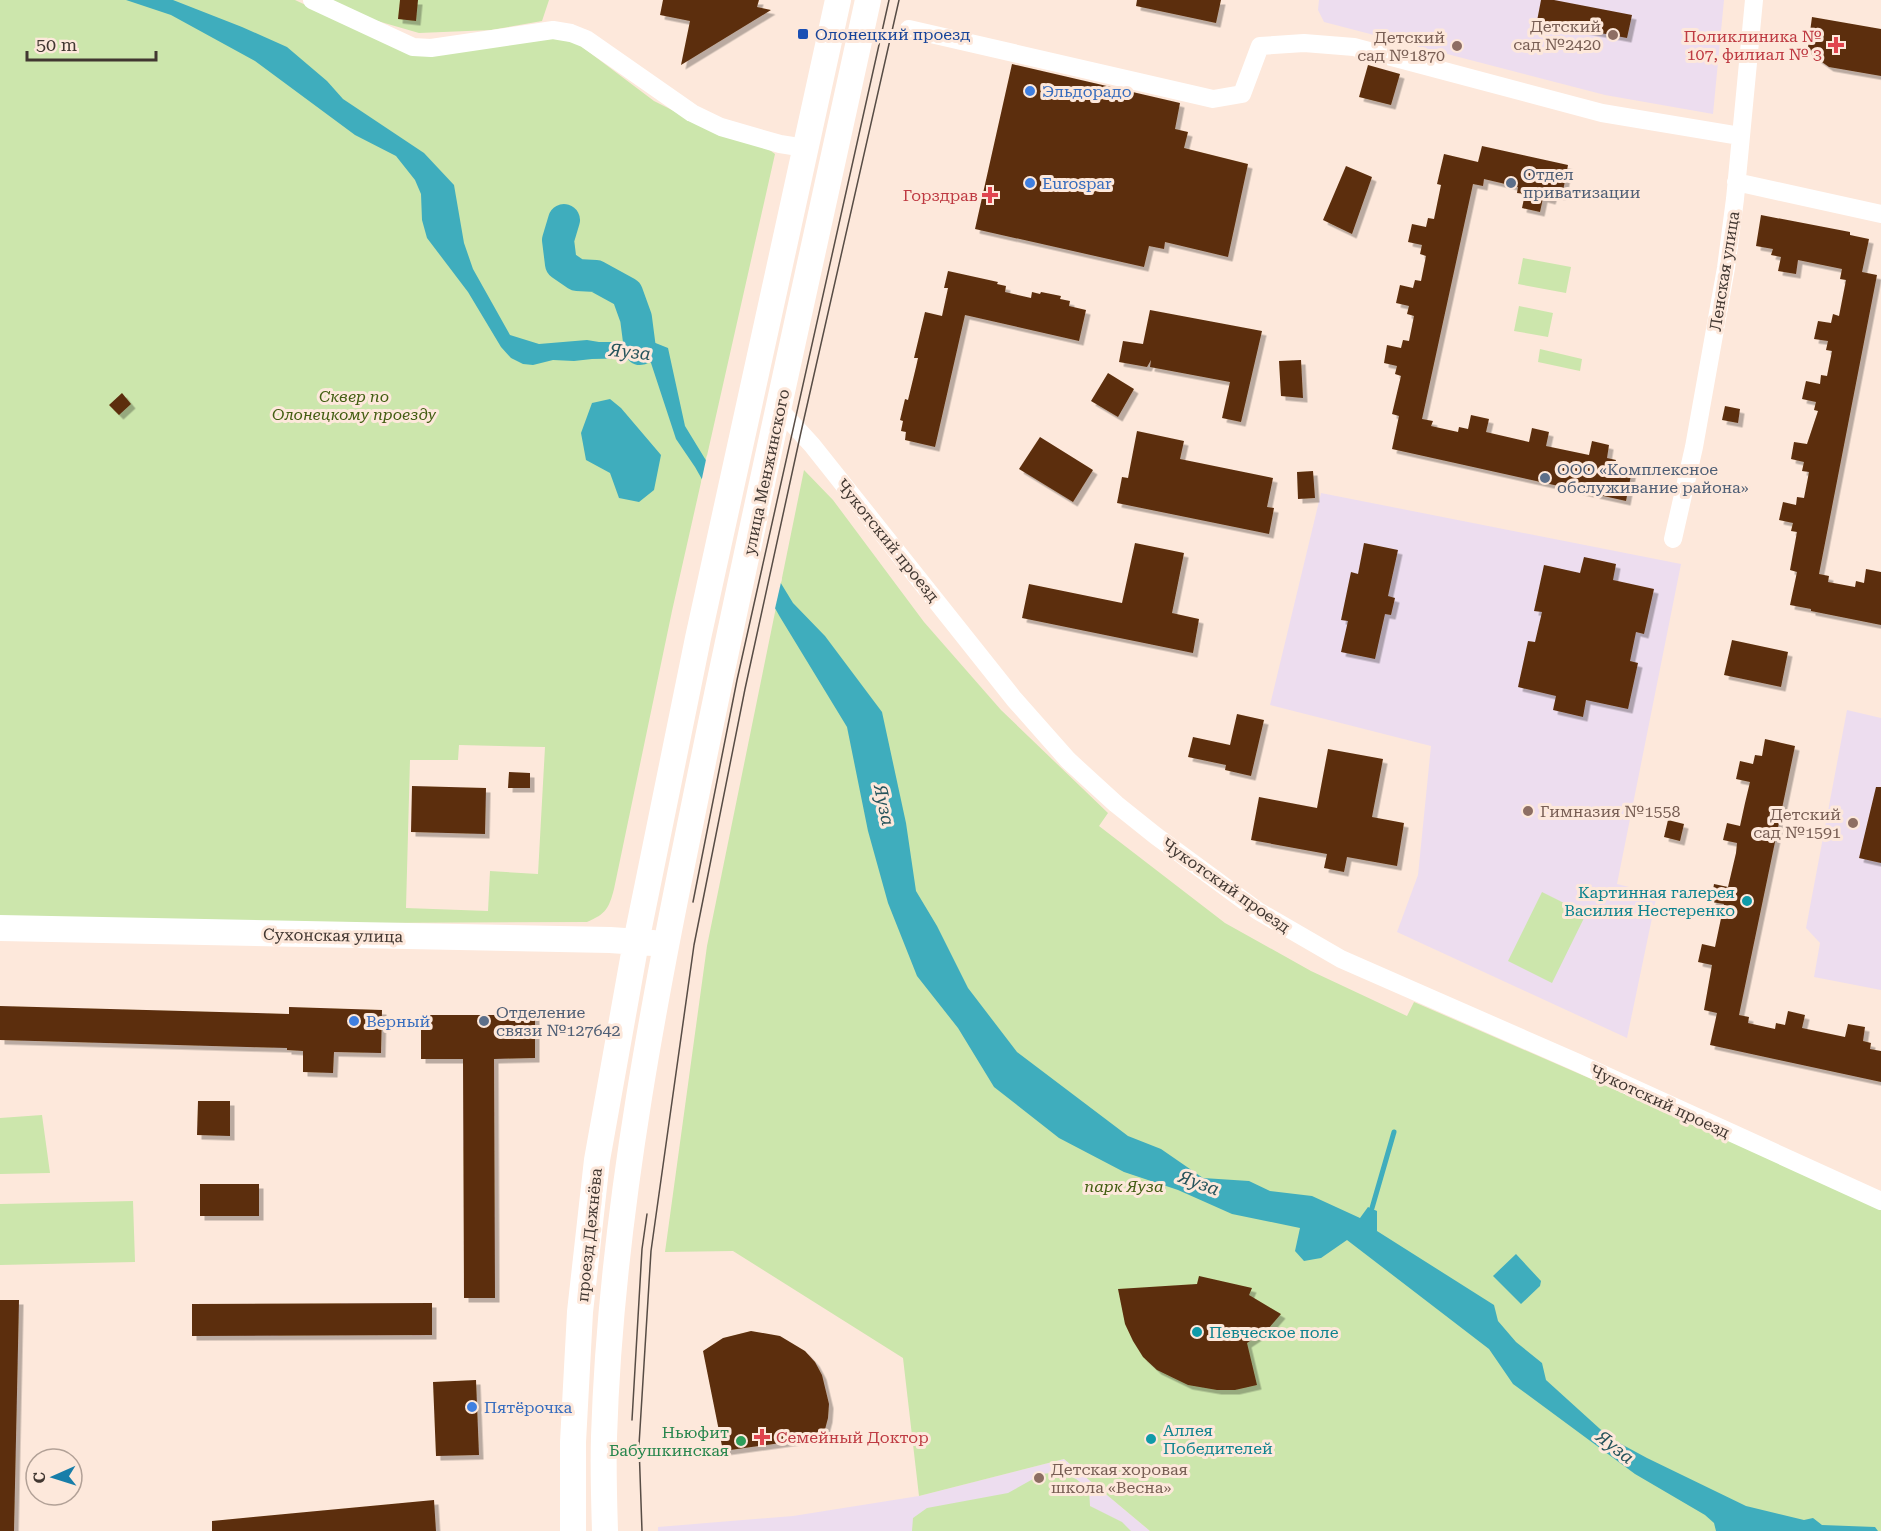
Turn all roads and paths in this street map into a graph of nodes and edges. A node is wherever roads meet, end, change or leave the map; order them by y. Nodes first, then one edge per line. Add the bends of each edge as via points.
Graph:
1 (312, 0) edge
2 (838, 0) edge
3 (868, 0) edge
4 (1754, 0) edge
5 (909, 29) dead end
6 (1740, 136) junction
7 (805, 148) junction
8 (1736, 182) junction
9 (1881, 214) edge
10 (777, 421) junction
11 (1673, 539) dead end
12 (0, 928) edge
13 (636, 942) junction
14 (666, 944) junction
15 (1881, 1201) edge
16 (573, 1531) edge
17 (605, 1531) edge

1 - 7 street via 413,47 431,48 554,30 571,33 586,39 692,113 721,127
2 - 7 main road, улица Менжинского
3 - 10 main road, улица Менжинского
4 - 6 street, Ленская улица
5 - 6 street via 1213,99 1242,94 1260,46 1304,43 1354,47 1602,113
6 - 8 street, Ленская улица
7 - 13 main road, улица Менжинского
8 - 9 street
8 - 11 street, Ленская улица via 1694,447
10 - 14 main road, улица Менжинского
10 - 15 street, Чукотский проезд via 812,445 1014,699 1068,760 1148,830 1250,904 1341,959
12 - 13 main road, Сухонская улица
13 - 14 main road, Сухонская улица
13 - 16 main road, проезд Дежнёва via 597,1160 580,1312
14 - 17 main road, проезд Дежнёва via 629,1160 613,1295 604,1438

